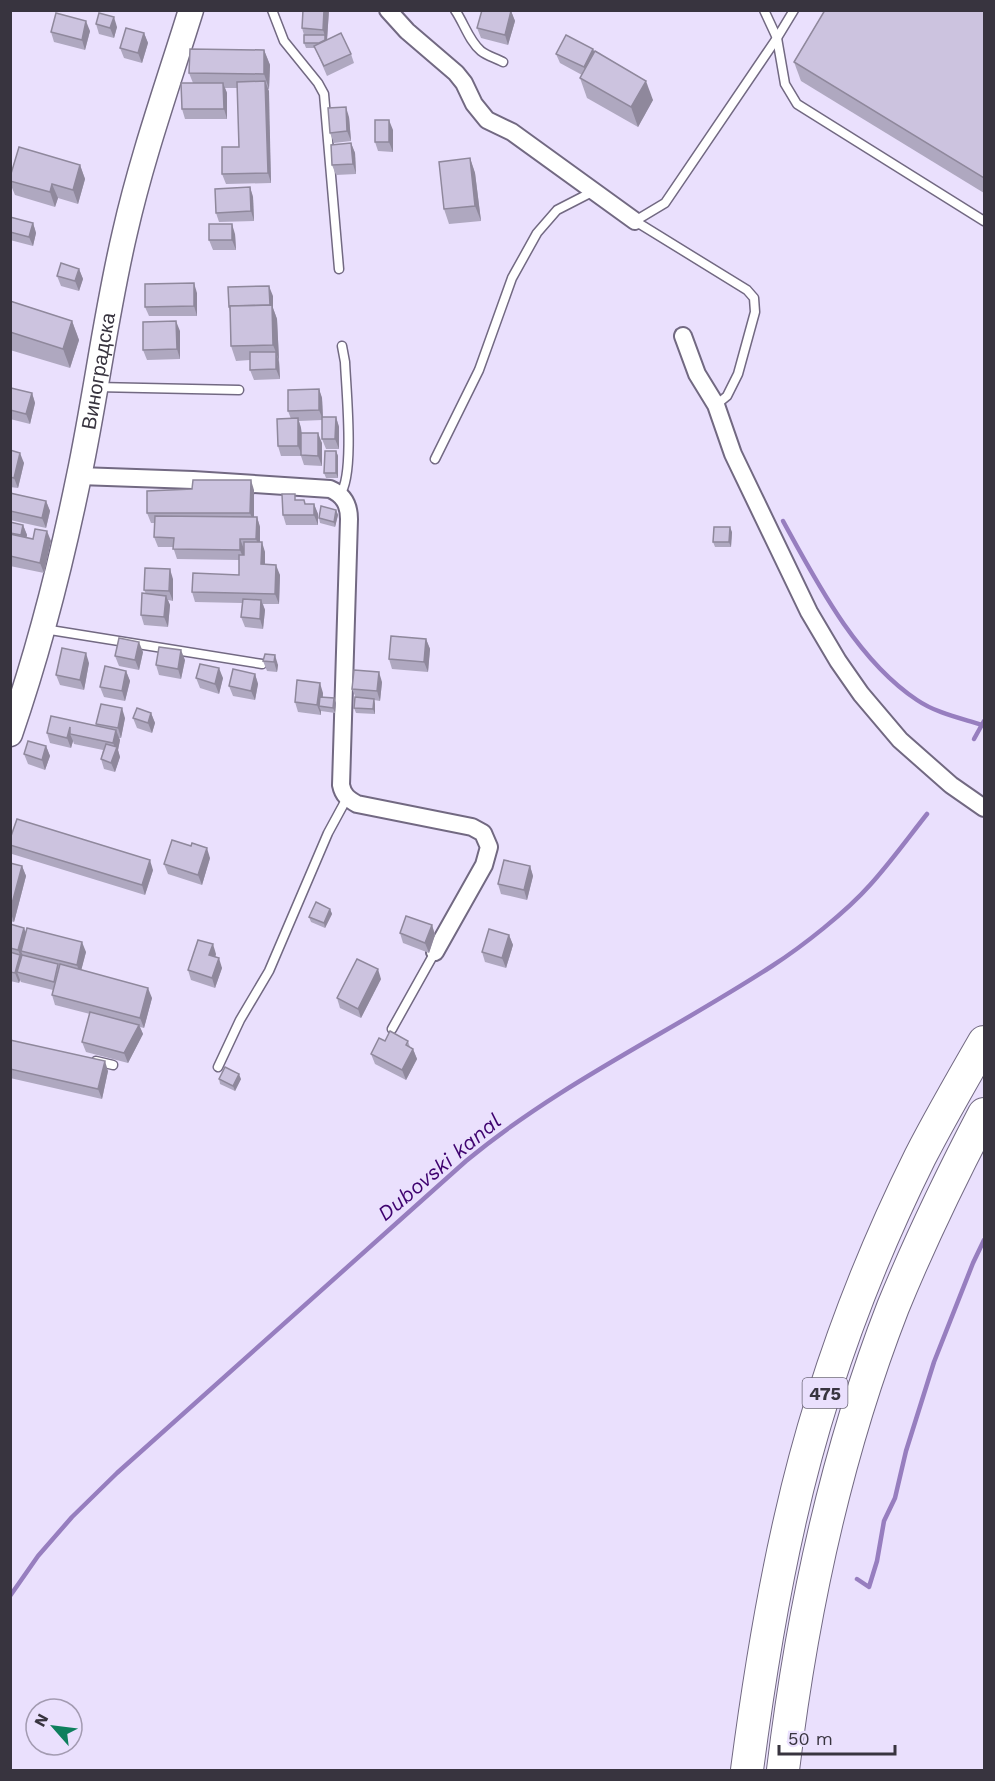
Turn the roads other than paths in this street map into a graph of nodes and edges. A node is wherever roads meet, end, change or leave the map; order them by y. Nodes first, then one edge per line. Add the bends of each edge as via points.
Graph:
1 (191, 10) edge
2 (272, 10) edge
3 (388, 10) edge
4 (455, 10) edge
5 (764, 10) edge
6 (794, 10) edge
7 (777, 38) junction
8 (503, 62) dead end
9 (594, 191) junction
10 (635, 221) junction
11 (984, 221) edge
12 (339, 269) dead end
13 (682, 336) dead end
14 (342, 346) dead end
15 (96, 387) junction
16 (239, 390) dead end
17 (716, 405) junction
18 (435, 459) dead end
19 (79, 477) junction
20 (340, 494) junction
21 (43, 629) junction
22 (262, 664) edge
23 (10, 734) edge
24 (347, 798) junction
25 (984, 808) edge
26 (435, 952) joint
27 (392, 1029) edge
28 (984, 1042) edge
29 (90, 1060) edge
30 (113, 1065) dead end
31 (218, 1067) dead end
32 (984, 1114) edge
33 (747, 1770) edge
34 (783, 1770) edge

1 - 15 street, Виноградска via 133,198
2 - 12 lane via 284,41 324,94
3 - 9 street via 456,73 487,120 512,132
4 - 8 lane via 481,51
5 - 7 lane
6 - 7 lane
7 - 10 lane via 665,203
7 - 11 lane via 785,84 797,104
9 - 10 street
9 - 18 lane via 557,210 537,233 512,278 479,370
10 - 17 lane via 754,298 755,312 738,374 727,396
13 - 17 street via 697,374
14 - 20 lane via 348,462 346,485
15 - 16 lane
15 - 19 street, Виноградска
17 - 25 street via 733,454 809,612 838,661 900,740
19 - 20 street via 216,481 330,489
19 - 21 street, Виноградска
20 - 24 street via 348,507 349,519 341,784
21 - 22 lane
21 - 23 street, Виноградска
24 - 26 street via 357,804 472,827 487,839 489,854 484,865
24 - 31 lane via 328,833 286,937
26 - 27 lane
28 - 33 highway, 475 via 920,1157 886,1230 828,1383 775,1588
29 - 30 lane
32 - 34 highway, 475 via 919,1245 862,1395 825,1525 810,1595

